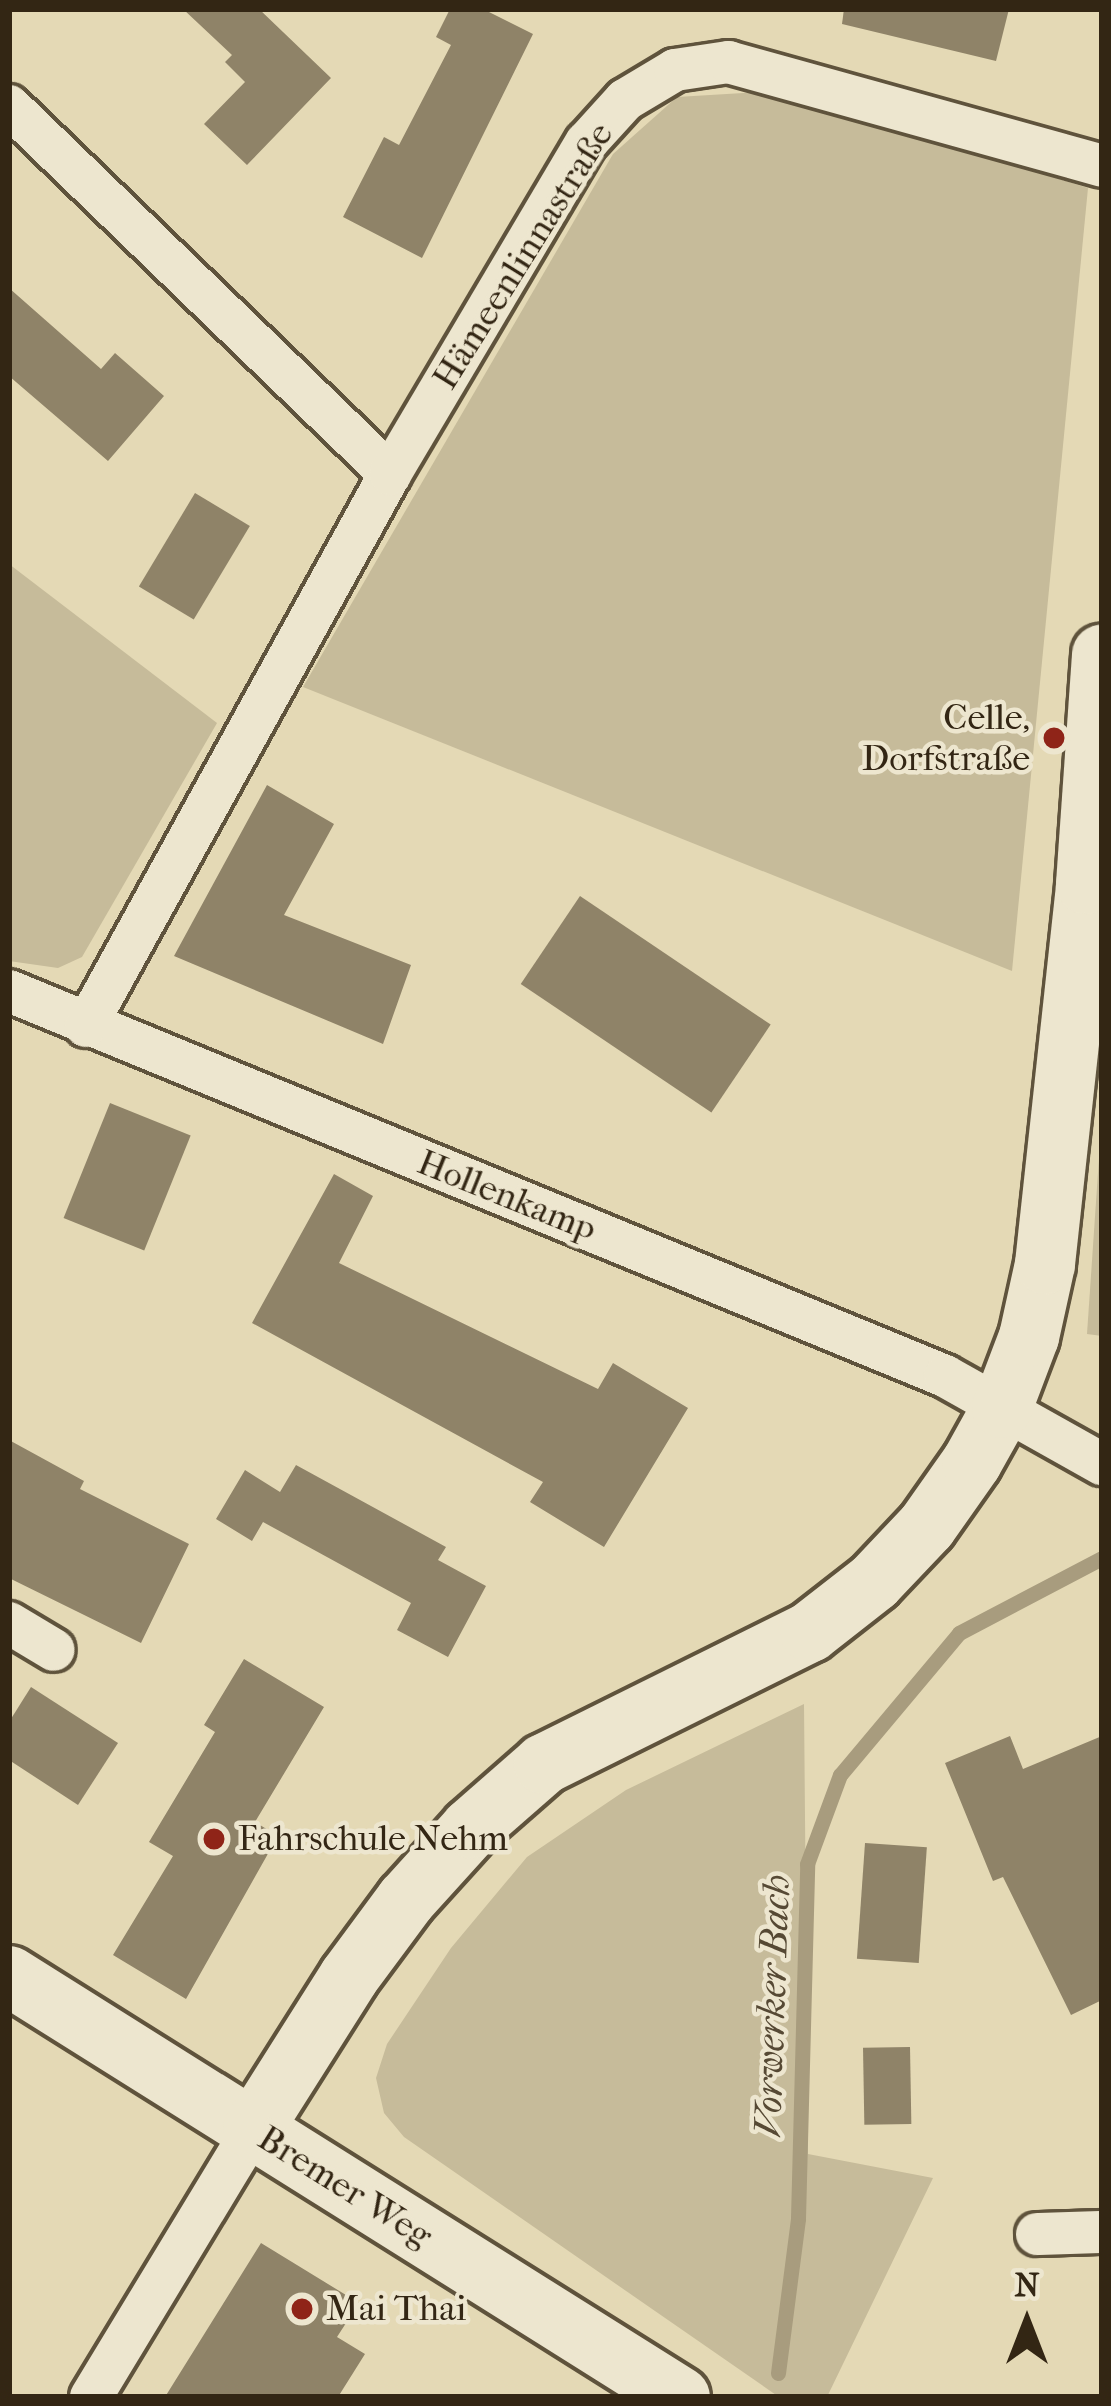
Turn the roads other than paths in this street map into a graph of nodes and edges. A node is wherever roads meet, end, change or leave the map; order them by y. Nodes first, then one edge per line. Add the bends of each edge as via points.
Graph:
1 (9, 106) edge
2 (1102, 166) edge
3 (390, 474) junction
4 (1102, 655) edge
5 (9, 991) edge
6 (86, 1026) junction
7 (1002, 1408) junction
8 (1102, 1464) edge
9 (9, 1623) edge
10 (54, 1650) dead end
11 (9, 1976) edge
12 (253, 2129) junction
13 (1102, 2232) edge
14 (1037, 2234) dead end
15 (91, 2397) edge
16 (680, 2397) edge

1 - 3 street
2 - 3 street, Hämeenlinnastraße via 764,70 728,62 675,70 625,100 586,143
3 - 6 street, Hämeenlinnastraße
4 - 7 main road via 1045,1264
5 - 6 street, Hollenkamp
6 - 7 street, Hollenkamp via 945,1376
7 - 8 street, Hollenkamp
7 - 12 main road via 927,1526 842,1607 751,1664 544,1764 471,1828 349,1977
9 - 10 street
11 - 12 main road, Bremer Weg
12 - 15 street
12 - 16 main road, Bremer Weg
13 - 14 street

